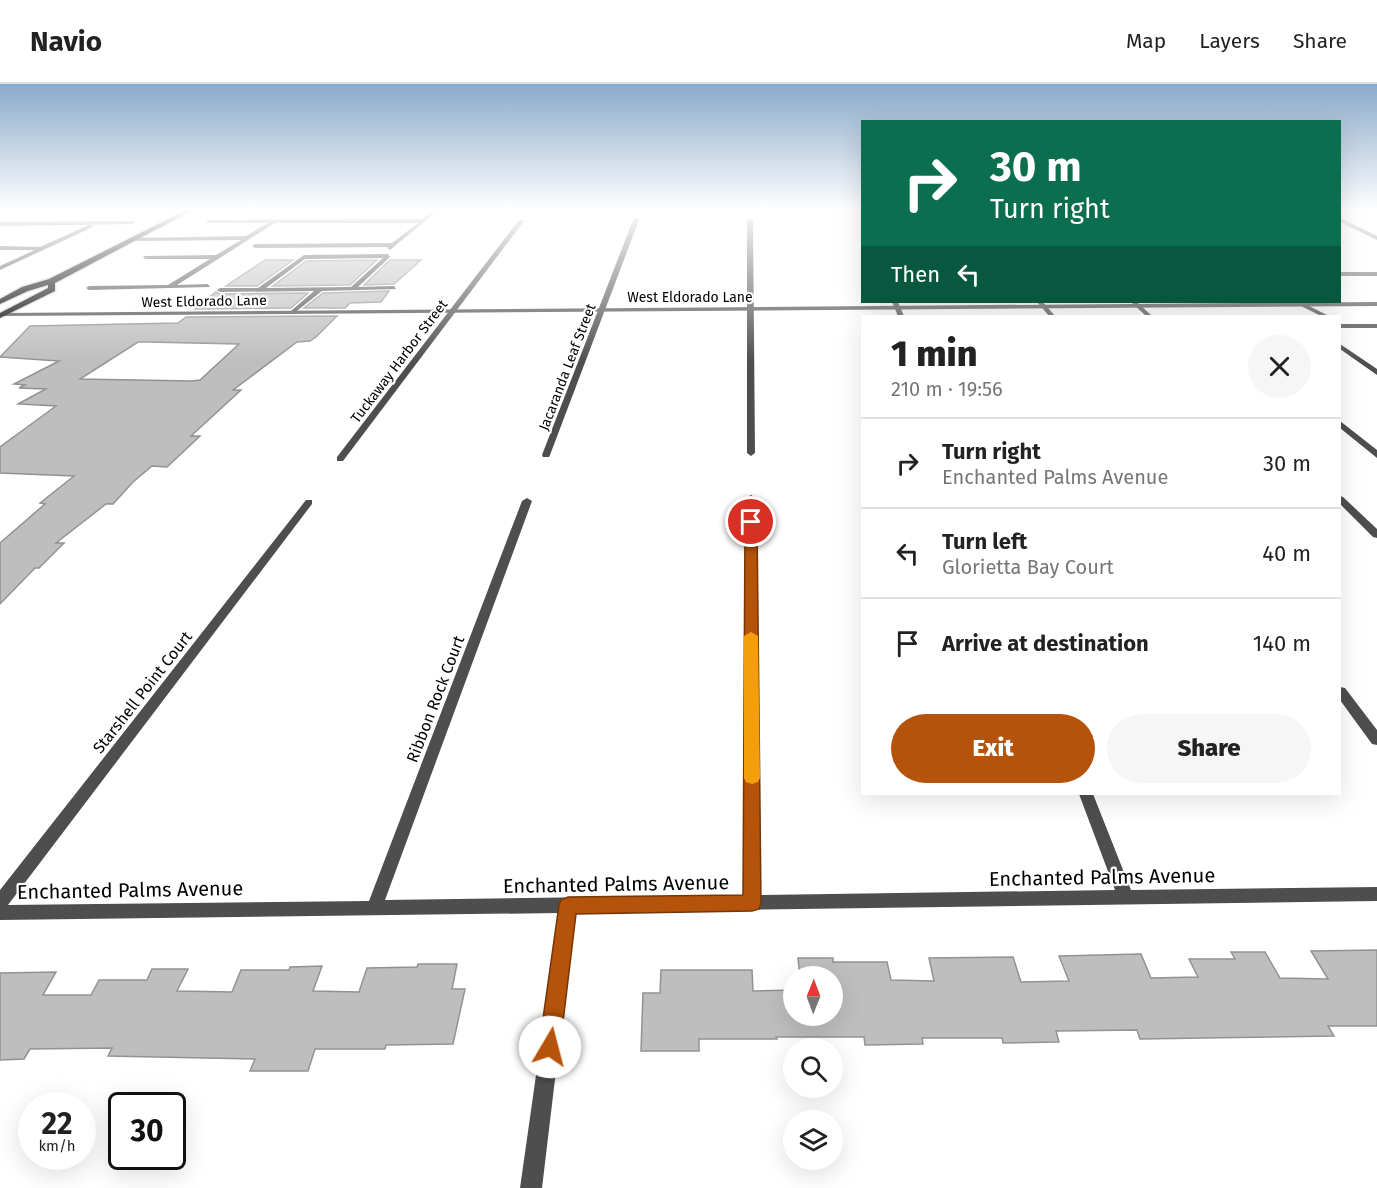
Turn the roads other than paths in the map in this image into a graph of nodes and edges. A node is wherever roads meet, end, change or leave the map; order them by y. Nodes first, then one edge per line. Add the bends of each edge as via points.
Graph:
1 (16, 261) edge
2 (92, 261) edge
3 (212, 261) edge
4 (299, 261) edge
5 (380, 261) edge
6 (490, 261) edge
7 (621, 261) edge
8 (750, 261) edge
9 (0, 268) edge
10 (1341, 274) edge
11 (1377, 274) edge
12 (52, 281) junction
13 (208, 286) dead end
14 (169, 287) junction
15 (89, 288) dead end
16 (352, 288) junction
17 (394, 288) dead end
18 (260, 289) junction
19 (320, 289) junction
20 (220, 290) dead end
21 (0, 302) edge
22 (896, 304) edge
23 (1042, 304) edge
24 (1136, 304) edge
25 (1303, 304) junction
26 (1377, 304) edge
27 (751, 309) junction
28 (602, 310) junction
29 (452, 311) junction
30 (293, 312) junction
31 (1, 313) edge
32 (1148, 315) edge
33 (1323, 315) edge
34 (1341, 326) edge
35 (1377, 326) edge
36 (1341, 347) edge
37 (1377, 373) edge
38 (1341, 425) edge
39 (752, 453) dead end
40 (546, 455) dead end
41 (1377, 455) edge
42 (340, 459) dead end
43 (751, 498) dead end
44 (1341, 500) edge
45 (527, 501) dead end
46 (309, 502) dead end
47 (1377, 535) edge
48 (1341, 692) edge
49 (1377, 740) edge
50 (1086, 795) edge
51 (1377, 894) edge
52 (1126, 897) junction
53 (0, 903) edge
54 (752, 903) junction
55 (568, 905) junction
56 (374, 908) junction
57 (0, 913) edge
58 (531, 1188) edge

1 - 9 street
2 - 12 main road
3 - 14 street
4 - 18 street
5 - 16 street
6 - 29 street, Tuckaway Harbor Street
7 - 28 street, Jacaranda Leaf Street
8 - 27 street
10 - 11 street
12 - 21 main road
12 - 31 main road via 52,289
13 - 14 street
14 - 15 street
16 - 17 street
16 - 19 street
18 - 19 street
18 - 20 street
19 - 30 street
22 - 23 street, West Eldorado Lane
22 - 27 street, West Eldorado Lane
23 - 24 street, West Eldorado Lane
24 - 25 street, West Eldorado Lane
24 - 32 street
25 - 26 street, West Eldorado Lane
25 - 33 street
27 - 28 street, West Eldorado Lane
27 - 39 street
28 - 29 street, West Eldorado Lane
28 - 40 street, Jacaranda Leaf Street
29 - 30 street, West Eldorado Lane
29 - 42 street, Tuckaway Harbor Street
30 - 31 street, West Eldorado Lane
34 - 35 street
36 - 37 street
38 - 41 street
43 - 54 street
44 - 47 street
45 - 56 street, Ribbon Rock Court
46 - 53 street, Starshell Point Court
48 - 49 street
50 - 52 street
51 - 52 street, Enchanted Palms Avenue
52 - 54 street, Enchanted Palms Avenue
54 - 55 street, Enchanted Palms Avenue
55 - 56 street, Enchanted Palms Avenue
55 - 58 street
56 - 57 street, Enchanted Palms Avenue

